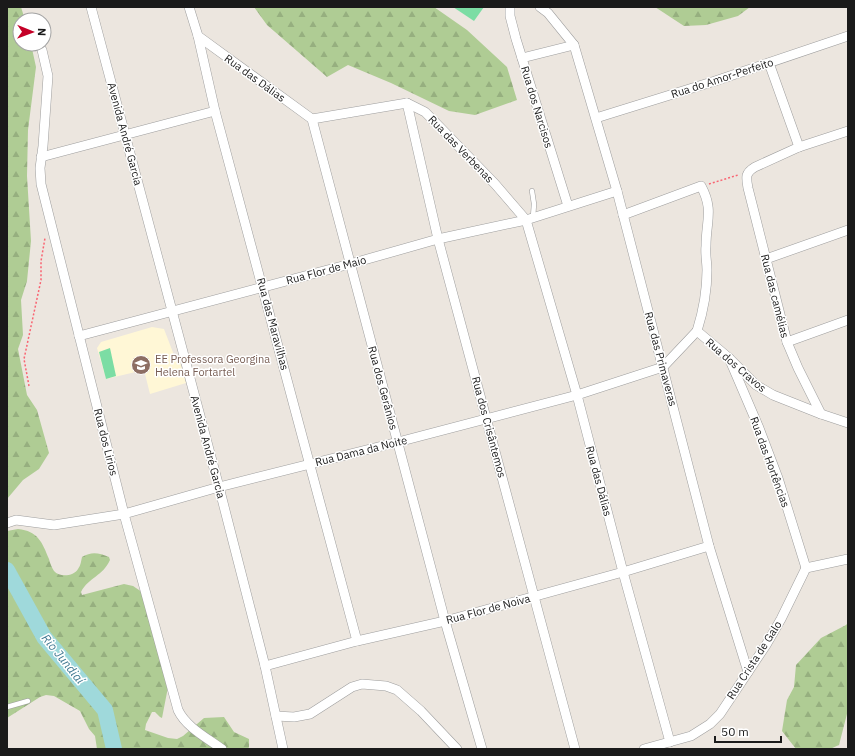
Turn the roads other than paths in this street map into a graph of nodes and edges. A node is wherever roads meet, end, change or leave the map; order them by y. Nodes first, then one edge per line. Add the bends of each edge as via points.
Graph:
1 (91, 7) edge
2 (190, 7) edge
3 (510, 7) edge
4 (540, 7) edge
5 (198, 36) junction
6 (848, 36) edge
7 (574, 45) junction
8 (42, 52) edge
9 (522, 58) junction
10 (768, 63) junction
11 (407, 103) junction
12 (214, 111) junction
13 (596, 118) junction
14 (312, 119) junction
15 (848, 131) edge
16 (126, 134) junction
17 (799, 147) junction
18 (41, 157) junction
19 (532, 191) dead end
20 (617, 191) junction
21 (568, 206) junction
22 (623, 215) junction
23 (530, 218) junction
24 (848, 230) edge
25 (438, 239) junction
26 (766, 259) junction
27 (350, 264) junction
28 (263, 287) junction
29 (172, 312) junction
30 (848, 320) edge
31 (697, 331) junction
32 (80, 336) junction
33 (787, 342) junction
34 (729, 358) junction
35 (663, 367) junction
36 (577, 394) junction
37 (821, 414) junction
38 (487, 418) junction
39 (848, 423) edge
40 (398, 442) junction
41 (310, 464) junction
42 (219, 487) junction
43 (124, 514) junction
44 (7, 523) edge
45 (709, 546) junction
46 (848, 559) edge
47 (806, 568) junction
48 (623, 572) junction
49 (534, 596) junction
50 (445, 621) junction
51 (357, 641) junction
52 (265, 666) junction
53 (748, 672) junction
54 (28, 701) dead end
55 (7, 707) edge
56 (276, 716) junction
57 (670, 742) junction
58 (222, 749) edge
59 (283, 749) edge
60 (457, 749) edge
61 (482, 749) edge
62 (575, 749) edge
63 (644, 749) edge

1 - 16 street, Avenida André Garcia
2 - 5 street, Rua das Maravilhas
3 - 9 street, Rua dos Narcisos via 510,16
4 - 7 street
5 - 12 street, Rua das Maravilhas
5 - 14 street, Rua das Dálias
6 - 10 street, Rua do Amor-Perfeito
7 - 9 street
7 - 13 street, Rua das Primaveras
8 - 18 street, Rua dos Lirios via 48,76
9 - 21 street, Rua dos Narcisos
10 - 13 street, Rua do Amor-Perfeito
10 - 17 street
11 - 14 street
11 - 23 street, Rua das Verbenas via 425,112
11 - 25 street, Rua dos Crisântemos
12 - 16 street
12 - 28 street, Rua das Maravilhas
13 - 20 street, Rua das Primaveras
14 - 27 street, Rua dos Gerânios
15 - 17 street
16 - 18 street
16 - 29 street, Avenida André Garcia
17 - 26 street, Rua das camélias via 748,171 748,188
18 - 32 street, Rua dos Lirios via 39,176
19 - 23 lane via 534,204
20 - 21 street
20 - 22 street, Rua das Primaveras
21 - 23 street
22 - 31 street, Rua dos Cravos via 701,186 707,196 709,214 706,237 706,286
22 - 35 street, Rua das Primaveras
23 - 25 street, Rua Flor de Maio
23 - 36 street, Rua das Dálias
24 - 26 street
25 - 27 street, Rua Flor de Maio
25 - 38 street, Rua dos Crisântemos
26 - 33 street, Rua das camélias
27 - 28 street, Rua Flor de Maio
27 - 40 street, Rua dos Gerânios
28 - 29 street, Rua Flor de Maio
28 - 41 street, Rua das Maravilhas
29 - 32 street, Rua Flor de Maio
29 - 42 street, Avenida André Garcia
30 - 33 street
31 - 34 street, Rua dos Cravos
31 - 35 street, Rua Dama da Noite
32 - 43 street, Rua dos Lirios
33 - 37 street, Rua das camélias
34 - 37 street, Rua dos Cravos via 756,385 772,395
34 - 47 street, Rua das Hortências via 775,471
35 - 36 street, Rua Dama da Noite
35 - 45 street, Rua das Primaveras
36 - 38 street, Rua Dama da Noite
36 - 48 street, Rua das Dálias
37 - 39 street, Rua dos Cravos
38 - 40 street, Rua Dama da Noite
38 - 49 street, Rua dos Crisântemos
40 - 41 street, Rua Dama da Noite
40 - 50 street, Rua dos Gerânios
41 - 42 street, Rua Dama da Noite
41 - 51 street, Rua das Maravilhas
42 - 43 street, Rua Dama da Noite
42 - 52 street, Avenida André Garcia
43 - 44 street, Rua Dama da Noite via 54,525 16,520
43 - 58 street, Rua dos Lirios via 181,718
45 - 48 street, Rua Flor de Noiva
45 - 53 street, Rua das Primaveras
46 - 47 street
47 - 53 street, Rua Crista de Galo via 781,619
48 - 49 street, Rua Flor de Noiva
48 - 57 street, Rua das Dálias
49 - 50 street, Rua Flor de Noiva
49 - 62 street, Rua dos Crisântemos
50 - 51 street, Rua Flor de Noiva
50 - 61 street, Rua dos Gerânios
51 - 52 street, Rua Flor de Noiva
52 - 56 street, Avenida André Garcia
53 - 57 street, Rua Crista de Galo via 720,714 710,724 691,736
54 - 55 lane
56 - 59 street, Avenida André Garcia
56 - 60 street via 302,717 352,687 362,684 386,686 397,690 421,711
57 - 63 street, Rua Crista de Galo

